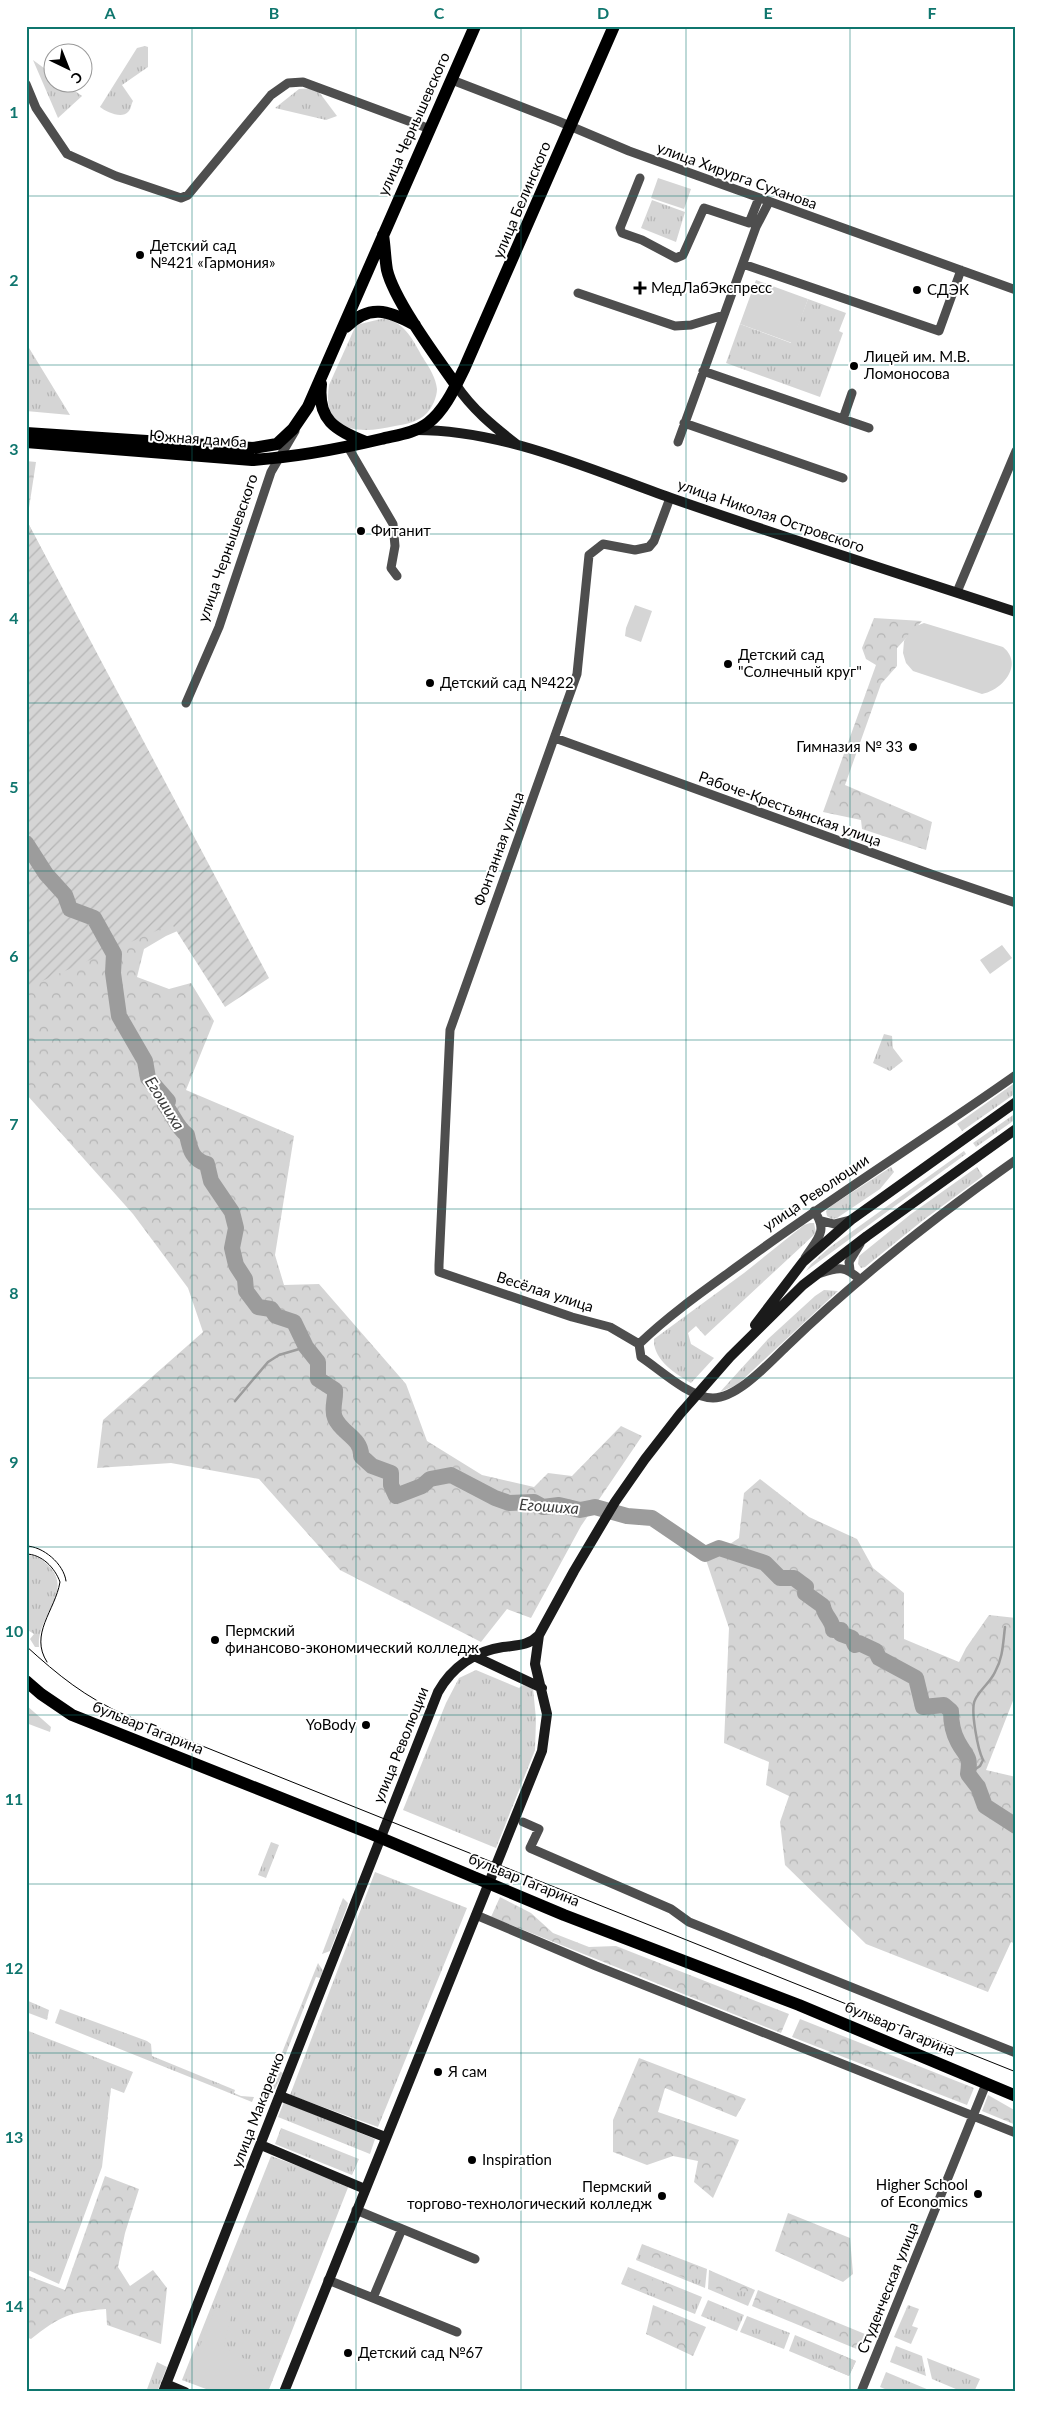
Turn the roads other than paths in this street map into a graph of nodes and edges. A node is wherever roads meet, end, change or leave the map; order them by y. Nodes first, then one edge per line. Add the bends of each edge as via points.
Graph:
1 (475, 26) edge
2 (614, 26) edge
3 (452, 80) junction
4 (26, 84) edge
5 (571, 126) junction
6 (430, 129) junction
7 (640, 178) dead end
8 (759, 198) junction
9 (769, 202) junction
10 (383, 236) junction
11 (743, 264) junction
12 (960, 270) junction
13 (1016, 290) edge
14 (578, 293) dead end
15 (724, 315) junction
16 (416, 325) junction
17 (340, 333) junction
18 (703, 371) junction
19 (322, 376) junction
20 (456, 385) junction
21 (852, 393) dead end
22 (308, 407) junction
23 (843, 419) junction
24 (684, 423) junction
25 (869, 428) dead end
26 (415, 430) junction
27 (26, 433) edge
28 (26, 442) edge
29 (366, 442) junction
30 (678, 442) dead end
31 (348, 446) junction
32 (518, 446) junction
33 (253, 448) joint
34 (1016, 451) edge
35 (280, 458) junction
36 (843, 478) dead end
37 (670, 498) junction
38 (396, 576) dead end
39 (956, 592) junction
40 (1016, 612) edge
41 (186, 703) dead end
42 (555, 738) junction
43 (1016, 903) edge
44 (1016, 1075) edge
45 (1016, 1102) edge
46 (1016, 1128) edge
47 (1016, 1160) edge
48 (814, 1211) junction
49 (851, 1220) junction
50 (822, 1221) junction
51 (867, 1236) junction
52 (803, 1262) junction
53 (850, 1270) junction
54 (439, 1272) joint
55 (814, 1276) junction
56 (859, 1279) junction
57 (639, 1344) junction
58 (730, 1357) junction
59 (539, 1635) junction
60 (474, 1656) junction
61 (26, 1681) edge
62 (542, 1688) junction
63 (523, 1822) dead end
64 (380, 1838) junction
65 (488, 1883) junction
66 (476, 1915) junction
67 (1016, 2053) edge
68 (986, 2084) junction
69 (280, 2096) junction
70 (1016, 2096) edge
71 (973, 2116) junction
72 (1016, 2133) edge
73 (385, 2137) junction
74 (261, 2145) junction
75 (365, 2189) junction
76 (356, 2210) junction
77 (402, 2229) junction
78 (474, 2259) dead end
79 (328, 2280) junction
80 (374, 2298) junction
81 (457, 2332) dead end
82 (164, 2388) edge
83 (186, 2392) edge
84 (284, 2392) edge
85 (861, 2392) edge

1 - 3 main road, улица Чернышевского
2 - 5 main road, улица Белинского
3 - 5 street, улица Хирурга Суханова
3 - 6 main road, улица Чернышевского
4 - 6 street via 36,108 67,154 116,176 181,198 188,195 271,95 288,83 303,82
5 - 8 street, улица Хирурга Суханова via 629,152
5 - 20 main road, улица Белинского
6 - 10 main road, улица Чернышевского
7 - 8 street via 620,228 622,233 676,258 683,256 704,208 749,223
8 - 9 street, улица Хирурга Суханова
9 - 11 street
9 - 12 street, улица Хирурга Суханова
10 - 16 main road via 392,284
10 - 17 main road, улица Чернышевского
11 - 12 street via 939,331
11 - 15 street
12 - 13 street, улица Хирурга Суханова
14 - 15 street via 675,326 692,325
15 - 18 street
16 - 17 main road via 385,311 370,312 356,317
16 - 20 main road
17 - 19 main road, улица Чернышевского
18 - 23 street
18 - 24 street
19 - 22 main road, улица Чернышевского
19 - 29 main road via 320,399 326,419 341,432
20 - 26 main road via 439,412
20 - 32 main road, улица Николая Островского via 487,421
21 - 23 street
22 - 33 main road, улица Чернышевского via 293,429 277,444
22 - 35 street, улица Чернышевского
23 - 25 street
24 - 30 street
24 - 36 street
26 - 29 main road
26 - 32 main road, улица Николая Островского via 456,432
27 - 33 main road, Южная дамба
28 - 35 main road, Южная дамба via 252,460
29 - 31 main road, Южная дамба
31 - 35 main road, Южная дамба
31 - 38 street via 393,524 395,546 391,568
32 - 37 main road, улица Николая Островского
34 - 39 street
35 - 41 street, улица Чернышевского via 259,506 219,627
37 - 39 main road, улица Николая Островского
37 - 42 street, Фонтанная улица via 649,547 635,550 603,544 589,555 577,674
39 - 40 main road, улица Николая Островского
42 - 43 street, Рабоче-Крестьянская улица
42 - 54 street, Фонтанная улица via 450,1027
44 - 48 street, улица Революции
45 - 49 main road
46 - 51 main road
47 - 56 street via 946,1209
48 - 50 street
48 - 57 street, улица Революции
49 - 50 street via 834,1224
49 - 52 main road
50 - 52 street via 818,1238
51 - 53 street via 854,1251 849,1262
51 - 55 main road
52 - 58 main road
53 - 55 street via 830,1270
53 - 56 street
54 - 57 street, Весёлая улица via 610,1327
55 - 58 main road
56 - 57 street via 772,1360 726,1396 713,1398 694,1393 641,1357
58 - 59 main road via 680,1414 615,1502
59 - 60 main road, улица Революции via 521,1646 487,1650
59 - 62 main road via 535,1664
60 - 62 main road
60 - 64 main road, улица Революции via 457,1667 438,1692
61 - 64 main road, бульвар Гагарина via 72,1714
62 - 65 main road via 547,1714 542,1752
63 - 67 street, бульвар Гагарина via 539,1829 530,1848 671,1909 689,1922
64 - 65 main road, бульвар Гагарина
64 - 69 main road, улица Макаренко
65 - 66 main road
65 - 68 main road, бульвар Гагарина via 816,2011
66 - 71 street
66 - 73 main road
68 - 70 main road, бульвар Гагарина
68 - 71 street, Студенческая улица
69 - 73 main road
69 - 74 main road, улица Макаренко
71 - 72 street
71 - 85 street, Студенческая улица
73 - 75 main road
74 - 75 main road
74 - 82 main road, улица Макаренко
75 - 76 main road
76 - 77 street
76 - 79 main road
77 - 78 street
77 - 80 street
79 - 80 street
79 - 84 main road
80 - 81 street
82 - 83 main road

